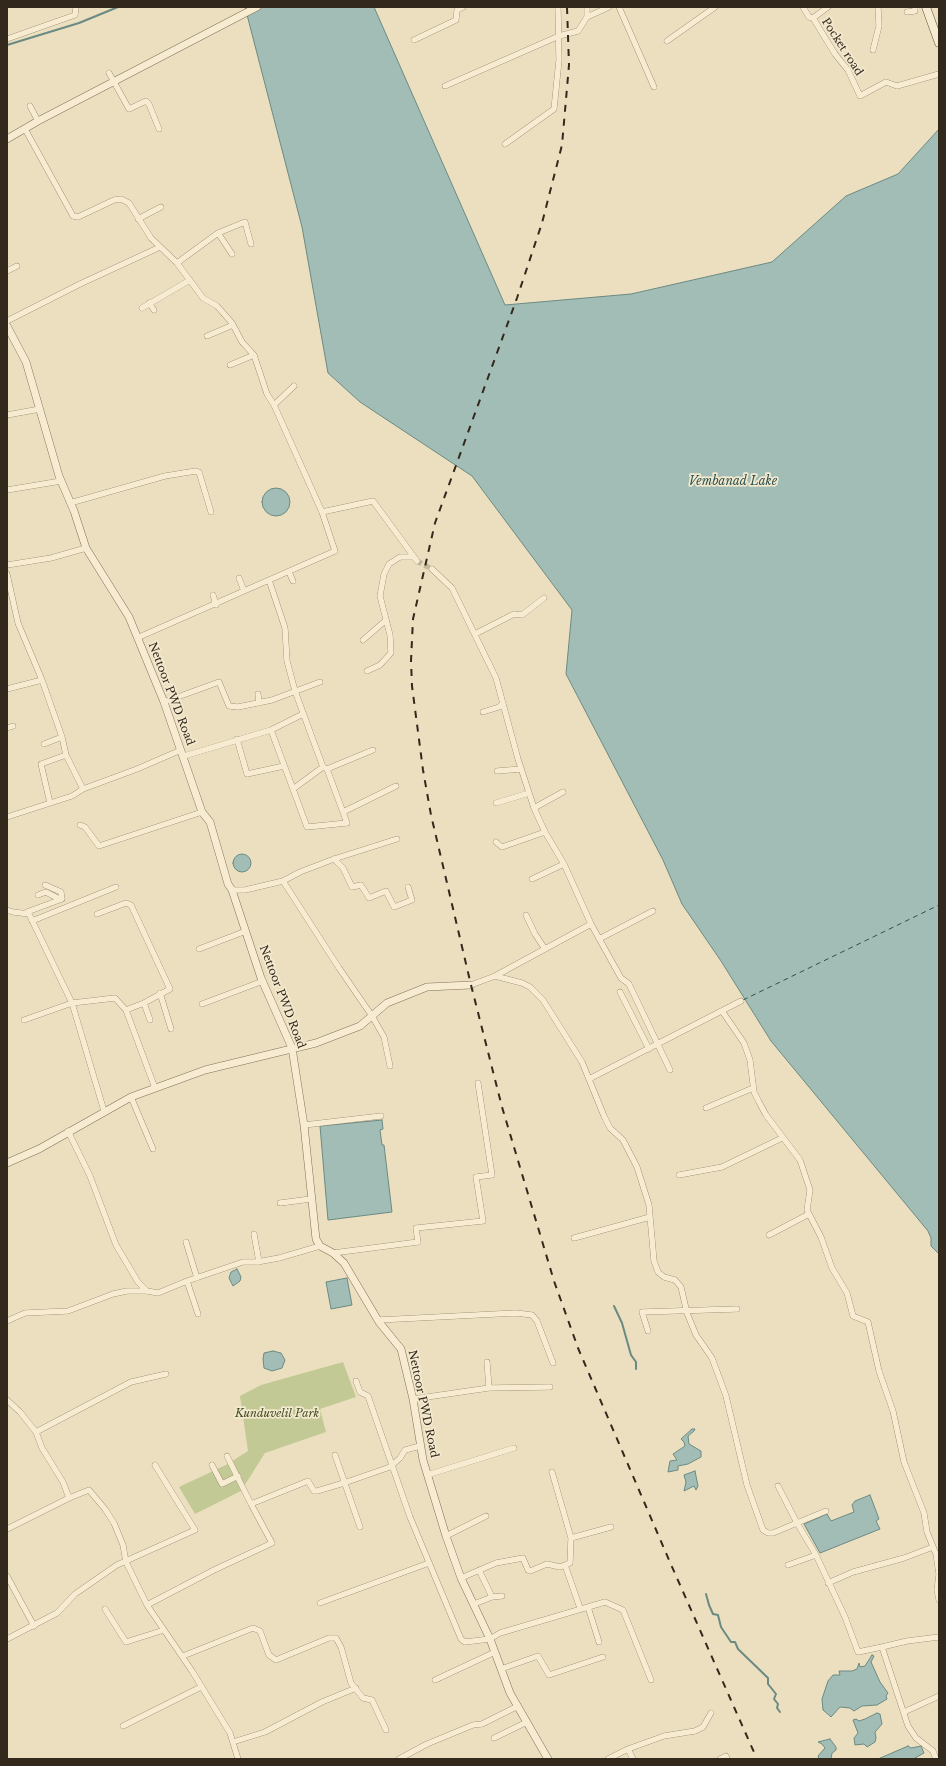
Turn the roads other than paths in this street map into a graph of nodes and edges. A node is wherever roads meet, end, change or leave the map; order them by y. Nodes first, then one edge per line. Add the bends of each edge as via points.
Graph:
1 (76, 7) edge
2 (257, 7) edge
3 (463, 7) edge
4 (558, 7) edge
5 (587, 7) edge
6 (609, 7) edge
7 (619, 7) edge
8 (715, 7) edge
9 (803, 7) edge
10 (828, 7) edge
11 (878, 7) edge
12 (915, 7) edge
13 (926, 7) edge
14 (907, 12) dead end
15 (587, 17) junction
16 (812, 18) junction
17 (559, 36) junction
18 (7, 39) edge
19 (414, 40) dead end
20 (667, 41) dead end
21 (939, 43) edge
22 (873, 50) dead end
23 (109, 73) dead end
24 (939, 74) edge
25 (113, 81) junction
26 (445, 86) dead end
27 (654, 87) dead end
28 (30, 106) dead end
29 (38, 121) junction
30 (25, 129) junction
31 (159, 129) dead end
32 (7, 139) edge
33 (504, 144) dead end
34 (160, 207) dead end
35 (138, 219) junction
36 (218, 233) junction
37 (251, 244) dead end
38 (160, 248) junction
39 (232, 254) dead end
40 (177, 263) junction
41 (17, 266) dead end
42 (7, 271) edge
43 (190, 280) junction
44 (150, 303) junction
45 (142, 308) dead end
46 (154, 310) dead end
47 (7, 321) edge
48 (233, 325) junction
49 (7, 326) edge
50 (208, 336) dead end
51 (254, 355) junction
52 (230, 365) dead end
53 (294, 386) dead end
54 (274, 405) junction
55 (40, 410) junction
56 (7, 415) edge
57 (61, 481) junction
58 (7, 490) edge
59 (70, 503) junction
60 (211, 512) dead end
61 (322, 512) junction
62 (86, 548) junction
63 (7, 565) edge
64 (432, 569) tunnel mouth
65 (288, 572) junction
66 (7, 574) edge
67 (239, 578) dead end
68 (269, 580) junction
69 (293, 581) dead end
70 (244, 591) junction
71 (213, 595) dead end
72 (544, 598) dead end
73 (216, 605) junction
74 (385, 621) junction
75 (475, 634) junction
76 (138, 638) junction
77 (363, 640) dead end
78 (367, 671) dead end
79 (42, 680) junction
80 (320, 682) dead end
81 (7, 689) edge
82 (295, 690) junction
83 (258, 694) dead end
84 (164, 702) junction
85 (502, 702) junction
86 (259, 703) junction
87 (483, 712) dead end
88 (303, 714) junction
89 (272, 730) junction
90 (62, 737) junction
91 (237, 739) junction
92 (44, 744) dead end
93 (373, 750) dead end
94 (182, 753) junction
95 (66, 755) junction
96 (284, 766) junction
97 (325, 768) junction
98 (521, 769) junction
99 (497, 771) dead end
100 (396, 786) dead end
101 (83, 789) junction
102 (293, 789) junction
103 (563, 792) dead end
104 (529, 793) junction
105 (50, 803) junction
106 (496, 803) dead end
107 (534, 808) junction
108 (202, 812) junction
109 (343, 812) junction
110 (7, 818) edge
111 (80, 825) dead end
112 (545, 832) junction
113 (397, 839) dead end
114 (496, 842) dead end
115 (334, 859) junction
116 (564, 864) junction
117 (532, 879) dead end
118 (284, 881) junction
119 (45, 885) dead end
120 (116, 887) dead end
121 (408, 887) dead end
122 (232, 890) junction
123 (38, 895) dead end
124 (59, 899) junction
125 (7, 910) edge
126 (653, 911) dead end
127 (27, 912) junction
128 (97, 914) dead end
129 (526, 915) dead end
130 (32, 921) junction
131 (591, 924) junction
132 (246, 931) junction
133 (599, 939) junction
134 (199, 949) dead end
135 (545, 949) junction
136 (495, 976) junction
137 (263, 981) junction
138 (471, 985) joint
139 (620, 992) dead end
140 (160, 993) junction
141 (741, 1001) dead end
142 (72, 1003) junction
143 (144, 1003) junction
144 (202, 1004) dead end
145 (126, 1010) junction
146 (722, 1010) junction
147 (372, 1016) junction
148 (24, 1020) dead end
149 (150, 1020) dead end
150 (171, 1029) dead end
151 (658, 1044) junction
152 (292, 1048) junction
153 (649, 1049) junction
154 (390, 1066) dead end
155 (670, 1070) dead end
156 (589, 1078) junction
157 (478, 1083) dead end
158 (155, 1088) junction
159 (753, 1088) junction
160 (131, 1096) junction
161 (706, 1108) dead end
162 (104, 1111) junction
163 (381, 1116) dead end
164 (304, 1125) junction
165 (68, 1131) junction
166 (782, 1138) junction
167 (153, 1149) dead end
168 (7, 1163) edge
169 (679, 1175) dead end
170 (311, 1199) junction
171 (280, 1203) dead end
172 (809, 1214) junction
173 (650, 1217) junction
174 (254, 1234) dead end
175 (769, 1235) dead end
176 (574, 1238) dead end
177 (186, 1242) dead end
178 (320, 1246) junction
179 (333, 1253) junction
180 (259, 1262) junction
181 (197, 1278) junction
182 (187, 1281) junction
183 (147, 1291) junction
184 (737, 1309) dead end
185 (686, 1311) junction
186 (198, 1314) dead end
187 (378, 1320) junction
188 (7, 1321) edge
189 (648, 1331) dead end
190 (487, 1362) dead end
191 (553, 1363) dead end
192 (166, 1374) dead end
193 (356, 1381) dead end
194 (550, 1387) dead end
195 (489, 1388) junction
196 (413, 1399) junction
197 (7, 1400) edge
198 (36, 1432) junction
199 (420, 1446) junction
200 (514, 1448) dead end
201 (335, 1455) dead end
202 (227, 1456) dead end
203 (155, 1465) dead end
204 (212, 1465) dead end
205 (392, 1465) junction
206 (552, 1472) dead end
207 (427, 1475) junction
208 (238, 1476) junction
209 (344, 1483) junction
210 (778, 1486) dead end
211 (69, 1498) junction
212 (251, 1504) junction
213 (826, 1511) dead end
214 (486, 1516) dead end
215 (797, 1523) junction
216 (360, 1527) dead end
217 (611, 1527) dead end
218 (7, 1529) edge
219 (446, 1536) junction
220 (571, 1538) junction
221 (933, 1547) junction
222 (816, 1555) junction
223 (126, 1562) junction
224 (429, 1563) junction
225 (565, 1565) junction
226 (788, 1565) dead end
227 (479, 1570) junction
228 (7, 1576) edge
229 (461, 1578) junction
230 (828, 1583) junction
231 (502, 1596) dead end
232 (492, 1597) junction
233 (939, 1600) edge
234 (320, 1602) dead end
235 (474, 1604) junction
236 (147, 1605) junction
237 (588, 1606) junction
238 (580, 1608) junction
239 (105, 1609) dead end
240 (34, 1626) junction
241 (164, 1630) junction
242 (939, 1637) edge
243 (7, 1639) edge
244 (490, 1639) junction
245 (599, 1642) dead end
246 (882, 1647) junction
247 (495, 1652) junction
248 (183, 1656) junction
249 (603, 1657) dead end
250 (501, 1669) junction
251 (435, 1680) dead end
252 (650, 1680) dead end
253 (201, 1687) junction
254 (356, 1688) junction
255 (939, 1696) edge
256 (518, 1706) junction
257 (904, 1712) junction
258 (711, 1713) dead end
259 (527, 1722) junction
260 (123, 1726) dead end
261 (386, 1730) dead end
262 (494, 1738) dead end
263 (233, 1742) junction
264 (628, 1749) junction
265 (238, 1759) edge
266 (399, 1759) edge
267 (548, 1759) edge
268 (608, 1759) edge
269 (632, 1759) edge
270 (720, 1759) edge
271 (727, 1759) edge
272 (936, 1759) edge

1 - 18 street via 75,15
2 - 25 street
3 - 19 street via 457,10 456,20
4 - 17 street
5 - 15 street
6 - 15 street
7 - 27 street
8 - 20 street
9 - 16 street
10 - 16 street
11 - 22 street via 878,26
12 - 14 street via 915,11
13 - 21 main road
15 - 17 street via 578,31
16 - 24 street, Pocket road via 848,70 860,96 886,82 897,86
17 - 26 street
17 - 33 street via 554,109
23 - 25 street
25 - 29 street
25 - 31 street via 129,109 146,101 149,104
28 - 29 street
29 - 30 street
30 - 32 street
30 - 35 street via 73,216 78,217 114,200 122,199 129,203
34 - 35 street
35 - 38 street
36 - 37 street via 245,222
36 - 39 street
36 - 40 street
38 - 40 street
38 - 47 street
40 - 43 street
41 - 42 street
43 - 44 street
43 - 48 street via 203,298 217,306
44 - 45 street
44 - 46 street
48 - 50 street
48 - 51 street via 242,342
49 - 55 street, Nettoor PWD Road via 26,362
51 - 52 street
51 - 54 street via 267,394
53 - 54 street
54 - 61 street
55 - 56 street
55 - 57 street, Nettoor PWD Road
57 - 58 street
57 - 59 street, Nettoor PWD Road
59 - 60 street via 165,476 196,471 199,472
59 - 62 street, Nettoor PWD Road
61 - 65 street via 335,551
61 - 74 street via 373,501 415,559 400,557 389,564 384,574 380,596
62 - 63 street via 51,558
62 - 76 street, Nettoor PWD Road via 129,617
64 - 75 street via 452,588
65 - 68 street
65 - 69 street
66 - 79 street via 18,623
67 - 70 street
68 - 70 street
68 - 82 street via 285,628 287,661
70 - 73 street
71 - 73 street
72 - 75 street via 522,615 514,614
73 - 76 street
74 - 77 street
74 - 78 street via 390,635 391,653 380,665
75 - 85 street via 496,678
76 - 84 street, Nettoor PWD Road
79 - 81 street
79 - 90 street
80 - 82 street
82 - 86 street
82 - 88 street
83 - 86 street
84 - 86 street via 219,682 229,706
84 - 94 street, Nettoor PWD Road
85 - 87 street via 499,707
85 - 98 street
88 - 89 street
88 - 97 street
89 - 91 street
89 - 96 street
90 - 92 street
90 - 95 street
91 - 94 street
91 - 96 street via 247,774
93 - 97 street
94 - 101 street
94 - 108 street, Nettoor PWD Road
95 - 101 street
95 - 105 street via 41,764
96 - 102 street
97 - 102 street
97 - 109 street
98 - 99 street
98 - 104 street
100 - 109 street
101 - 105 street via 72,796
102 - 109 street via 307,827 347,823
103 - 107 street
104 - 106 street
104 - 107 street
105 - 110 street
107 - 112 street
108 - 111 street via 99,846 85,826
108 - 122 street, Nettoor PWD Road via 210,822
112 - 114 street via 502,847
112 - 116 street
113 - 115 street
115 - 118 street
115 - 121 street via 343,868 352,887 360,885 369,898 386,891 394,907 412,900
116 - 117 street
116 - 131 street
118 - 122 street via 245,890
118 - 147 street
119 - 124 street via 61,892 62,898
120 - 130 street
122 - 132 street, Nettoor PWD Road
123 - 124 street via 46,892
124 - 127 street
125 - 127 street
126 - 133 street
127 - 130 street
128 - 140 street via 126,903 131,905 170,989
129 - 135 street via 534,934
130 - 142 street
131 - 133 street
131 - 135 street
132 - 134 street
132 - 137 street, Nettoor PWD Road
133 - 151 street via 621,978 629,984
135 - 136 street
136 - 138 street
136 - 156 street via 522,983 543,1000
137 - 144 street
137 - 152 street, Nettoor PWD Road
138 - 147 street via 427,987 387,1003
139 - 153 street
140 - 143 street
140 - 150 street
141 - 146 street
142 - 145 street via 115,998
142 - 148 street
142 - 162 street
143 - 145 street
143 - 149 street
145 - 158 street
146 - 151 street
146 - 159 street via 744,1043 750,1060
147 - 152 street via 360,1026 316,1043
147 - 154 street via 384,1037
151 - 153 street
151 - 155 street
152 - 158 street via 205,1070
152 - 164 street, Nettoor PWD Road
153 - 156 street
156 - 173 street via 610,1128 623,1140 637,1166
157 - 179 street via 492,1175 476,1177 483,1221 416,1228 418,1242
158 - 160 street
159 - 161 street
159 - 166 street via 766,1115
160 - 162 street
160 - 167 street
162 - 165 street
163 - 164 street
164 - 170 street, Nettoor PWD Road
165 - 168 street via 39,1149
165 - 183 street via 90,1176 116,1245 138,1282
166 - 169 street via 722,1166
166 - 172 street via 800,1160 804,1170 810,1190 807,1210
170 - 171 street
170 - 178 street, Nettoor PWD Road via 316,1239
172 - 175 street
172 - 221 street via 821,1237 832,1268 847,1293 853,1316 868,1322 879,1371 894,1410 904,1462 924,1513
173 - 176 street
173 - 185 street via 654,1261 658,1272 675,1280 681,1287
174 - 180 street
177 - 181 street
178 - 179 street, Nettoor PWD Road
178 - 180 street
179 - 187 street, Nettoor PWD Road via 344,1263
180 - 181 street via 243,1262
181 - 182 street
182 - 183 street via 158,1293
182 - 186 street
183 - 188 street via 127,1291 68,1311 25,1313
184 - 185 street
185 - 189 street via 642,1312
185 - 215 street via 696,1335 712,1358 720,1379 747,1485 763,1530 773,1533
187 - 191 street via 516,1313 532,1315 537,1321
187 - 196 street, Nettoor PWD Road via 401,1349
190 - 195 street
192 - 198 street via 131,1382
193 - 205 street via 360,1392 368,1396
194 - 195 street
195 - 196 street
196 - 199 street, Nettoor PWD Road
197 - 198 street
198 - 211 street
199 - 205 street via 405,1450
199 - 207 street, Nettoor PWD Road
200 - 207 street
201 - 209 street
202 - 208 street
203 - 223 street via 195,1530
204 - 208 street via 222,1484
205 - 209 street
205 - 224 street
206 - 220 street
207 - 219 street, Nettoor PWD Road
208 - 212 street
209 - 212 street via 314,1491 308,1481
209 - 216 street
210 - 215 street
211 - 218 street
211 - 223 street via 89,1490 114,1523 123,1545
212 - 236 street via 272,1543
213 - 215 street
214 - 219 street
215 - 222 street
217 - 220 street
219 - 229 street, Nettoor PWD Road
220 - 225 street via 570,1563
221 - 230 street via 852,1572
221 - 233 street via 938,1567
222 - 226 street
222 - 230 street
223 - 236 street
223 - 240 street via 117,1565 75,1594 57,1613
224 - 234 street
224 - 244 street via 461,1639 465,1642
225 - 227 street via 560,1567 547,1564 530,1571 523,1558 496,1563
225 - 238 street
227 - 229 street
227 - 232 street
228 - 240 street
229 - 235 street, Nettoor PWD Road
230 - 246 street via 845,1617 858,1652
231 - 232 street
232 - 235 street
235 - 244 street, Nettoor PWD Road
236 - 241 street
237 - 238 street
237 - 245 street
237 - 252 street via 605,1602 623,1610
238 - 244 street via 500,1633
239 - 241 street via 126,1642
240 - 243 street
241 - 248 street
242 - 246 street
244 - 247 street, Nettoor PWD Road
246 - 257 street
247 - 250 street, Nettoor PWD Road
247 - 251 street
248 - 253 street
248 - 254 street via 253,1628 260,1631 269,1655 276,1660 329,1638 336,1638 351,1683
249 - 250 street via 549,1675 538,1656
250 - 256 street, Nettoor PWD Road
253 - 260 street
253 - 263 street
254 - 261 street via 363,1698 372,1700
254 - 263 street via 322,1702 265,1732
255 - 257 street
256 - 259 street, Nettoor PWD Road
256 - 266 street via 482,1724 473,1725 427,1744
257 - 272 street via 908,1726 916,1738 932,1750
258 - 264 street via 703,1727 695,1731 664,1736
259 - 262 street
259 - 267 street, Nettoor PWD Road
263 - 265 street
264 - 268 street
264 - 269 street
270 - 271 street via 726,1756

